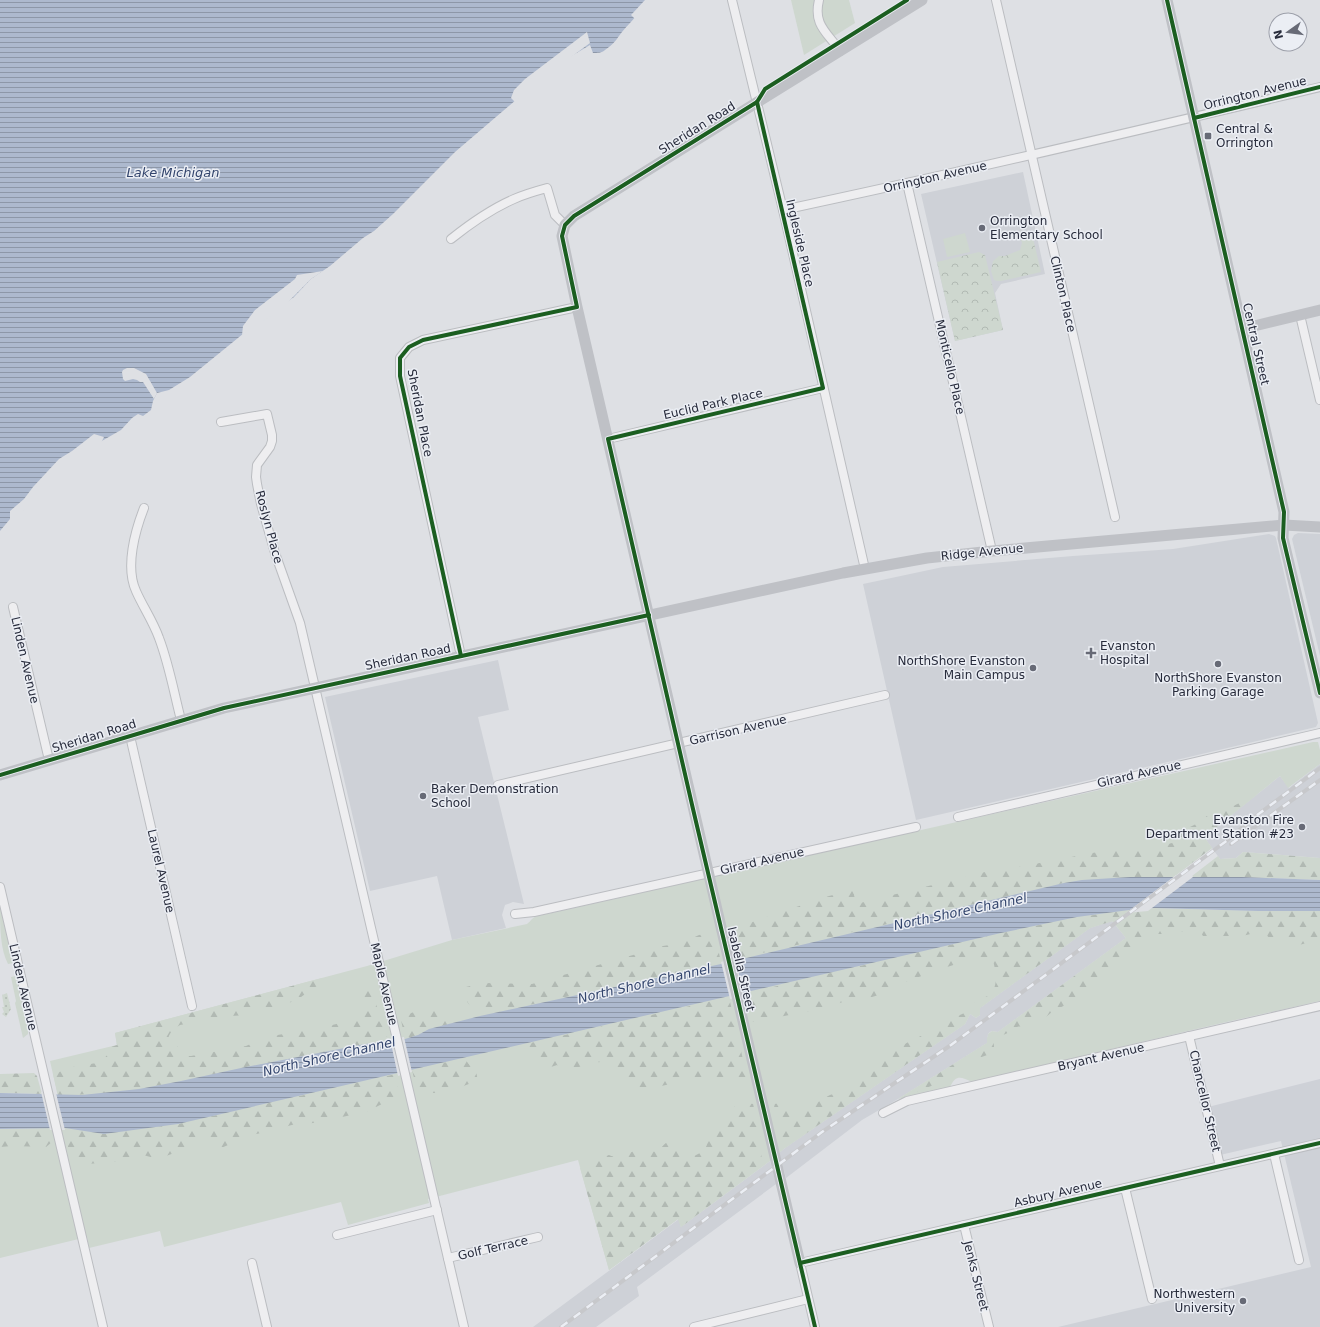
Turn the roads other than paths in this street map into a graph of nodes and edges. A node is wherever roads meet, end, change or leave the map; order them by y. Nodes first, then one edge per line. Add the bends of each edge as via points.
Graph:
1 (732, 0) edge
2 (819, 0) edge
3 (922, 0) edge
4 (996, 0) edge
5 (1167, 0) edge
6 (840, 50) junction
7 (1320, 87) edge
8 (757, 102) junction
9 (1194, 118) junction
10 (1033, 155) junction
11 (907, 183) junction
12 (783, 210) junction
13 (564, 225) junction
14 (451, 239) dead end
15 (577, 307) junction
16 (1320, 310) edge
17 (1300, 315) junction
18 (1242, 329) junction
19 (823, 388) junction
20 (1320, 400) edge
21 (221, 422) dead end
22 (608, 439) junction
23 (144, 508) dead end
24 (1115, 517) dead end
25 (1284, 526) junction
26 (1320, 527) edge
27 (992, 551) junction
28 (865, 569) junction
29 (13, 607) dead end
30 (649, 615) junction
31 (461, 656) junction
32 (315, 688) junction
33 (1320, 693) edge
34 (885, 695) dead end
35 (181, 720) junction
36 (1320, 732) edge
37 (130, 736) junction
38 (678, 744) junction
39 (49, 760) junction
40 (0, 775) edge
41 (498, 785) dead end
42 (958, 816) dead end
43 (916, 827) dead end
44 (708, 873) junction
45 (0, 887) edge
46 (515, 914) dead end
47 (192, 1006) dead end
48 (1320, 1006) edge
49 (1189, 1036) junction
50 (883, 1113) dead end
51 (1320, 1143) edge
52 (1274, 1154) junction
53 (1220, 1166) junction
54 (1125, 1188) junction
55 (437, 1210) junction
56 (964, 1225) junction
57 (337, 1235) dead end
58 (538, 1237) dead end
59 (448, 1258) junction
60 (1299, 1260) dead end
61 (252, 1263) dead end
62 (800, 1263) junction
63 (808, 1299) junction
64 (1152, 1299) dead end
65 (103, 1327) edge
66 (267, 1327) edge
67 (464, 1327) edge
68 (694, 1327) edge
69 (815, 1327) edge
70 (989, 1327) edge

1 - 8 street, Ingleside Place
2 - 6 street via 817,16 820,24
3 - 6 street, Sheridan Road
4 - 10 street, Clinton Place
5 - 9 street, Central Street
6 - 8 street, Sheridan Road
7 - 9 street, Orrington Avenue
8 - 12 street, Ingleside Place
8 - 13 street, Sheridan Road via 574,216
9 - 10 street, Orrington Avenue
9 - 18 street, Central Street
10 - 11 street, Orrington Avenue
10 - 24 street, Clinton Place
11 - 12 street, Orrington Avenue
11 - 27 street, Monticello Place
12 - 19 street, Ingleside Place
13 - 14 street via 555,215 547,188 497,208 472,222
13 - 15 street via 564,249
15 - 22 street
15 - 31 street, Sheridan Place via 423,340 409,347 400,358 400,376
16 - 17 street
17 - 18 street
17 - 20 street
18 - 25 street, Central Street via 1284,512
19 - 22 street, Euclid Park Place
19 - 28 street, Ingleside Place
21 - 32 street, Roslyn Place via 267,414 272,441 257,465 257,484 275,553 300,622
22 - 30 street
23 - 35 street via 136,528 132,569 134,584 160,638
25 - 26 street, Ridge Avenue
25 - 27 street, Ridge Avenue
25 - 33 street, Central Street via 1283,538
27 - 28 street, Ridge Avenue via 926,558
28 - 30 street, Ridge Avenue
29 - 39 street, Linden Avenue
30 - 31 street, Sheridan Road
30 - 38 street, Isabella Street
31 - 32 street, Sheridan Road
32 - 35 street, Sheridan Road
32 - 55 street, Maple Avenue
34 - 38 street, Garrison Avenue
35 - 37 street, Sheridan Road
36 - 42 street, Girard Avenue
37 - 39 street, Sheridan Road
37 - 47 street, Laurel Avenue
38 - 41 street, Garrison Avenue
38 - 44 street, Isabella Street
39 - 40 street, Sheridan Road
43 - 44 street, Girard Avenue
44 - 46 street, Girard Avenue
44 - 62 street, Isabella Street
45 - 65 street, Linden Avenue
48 - 49 street, Bryant Avenue
49 - 50 street, Bryant Avenue via 907,1102
49 - 53 street, Chancellor Street
51 - 52 street, Asbury Avenue
52 - 53 street, Asbury Avenue
52 - 60 street
53 - 54 street, Asbury Avenue
54 - 56 street, Asbury Avenue
54 - 64 street
55 - 57 street
55 - 59 street, Maple Avenue
56 - 62 street, Asbury Avenue
56 - 70 street, Jenks Street
58 - 59 street, Golf Terrace
59 - 67 street, Maple Avenue
61 - 66 street
62 - 63 street, Isabella Street
63 - 68 street
63 - 69 street, Isabella Street

